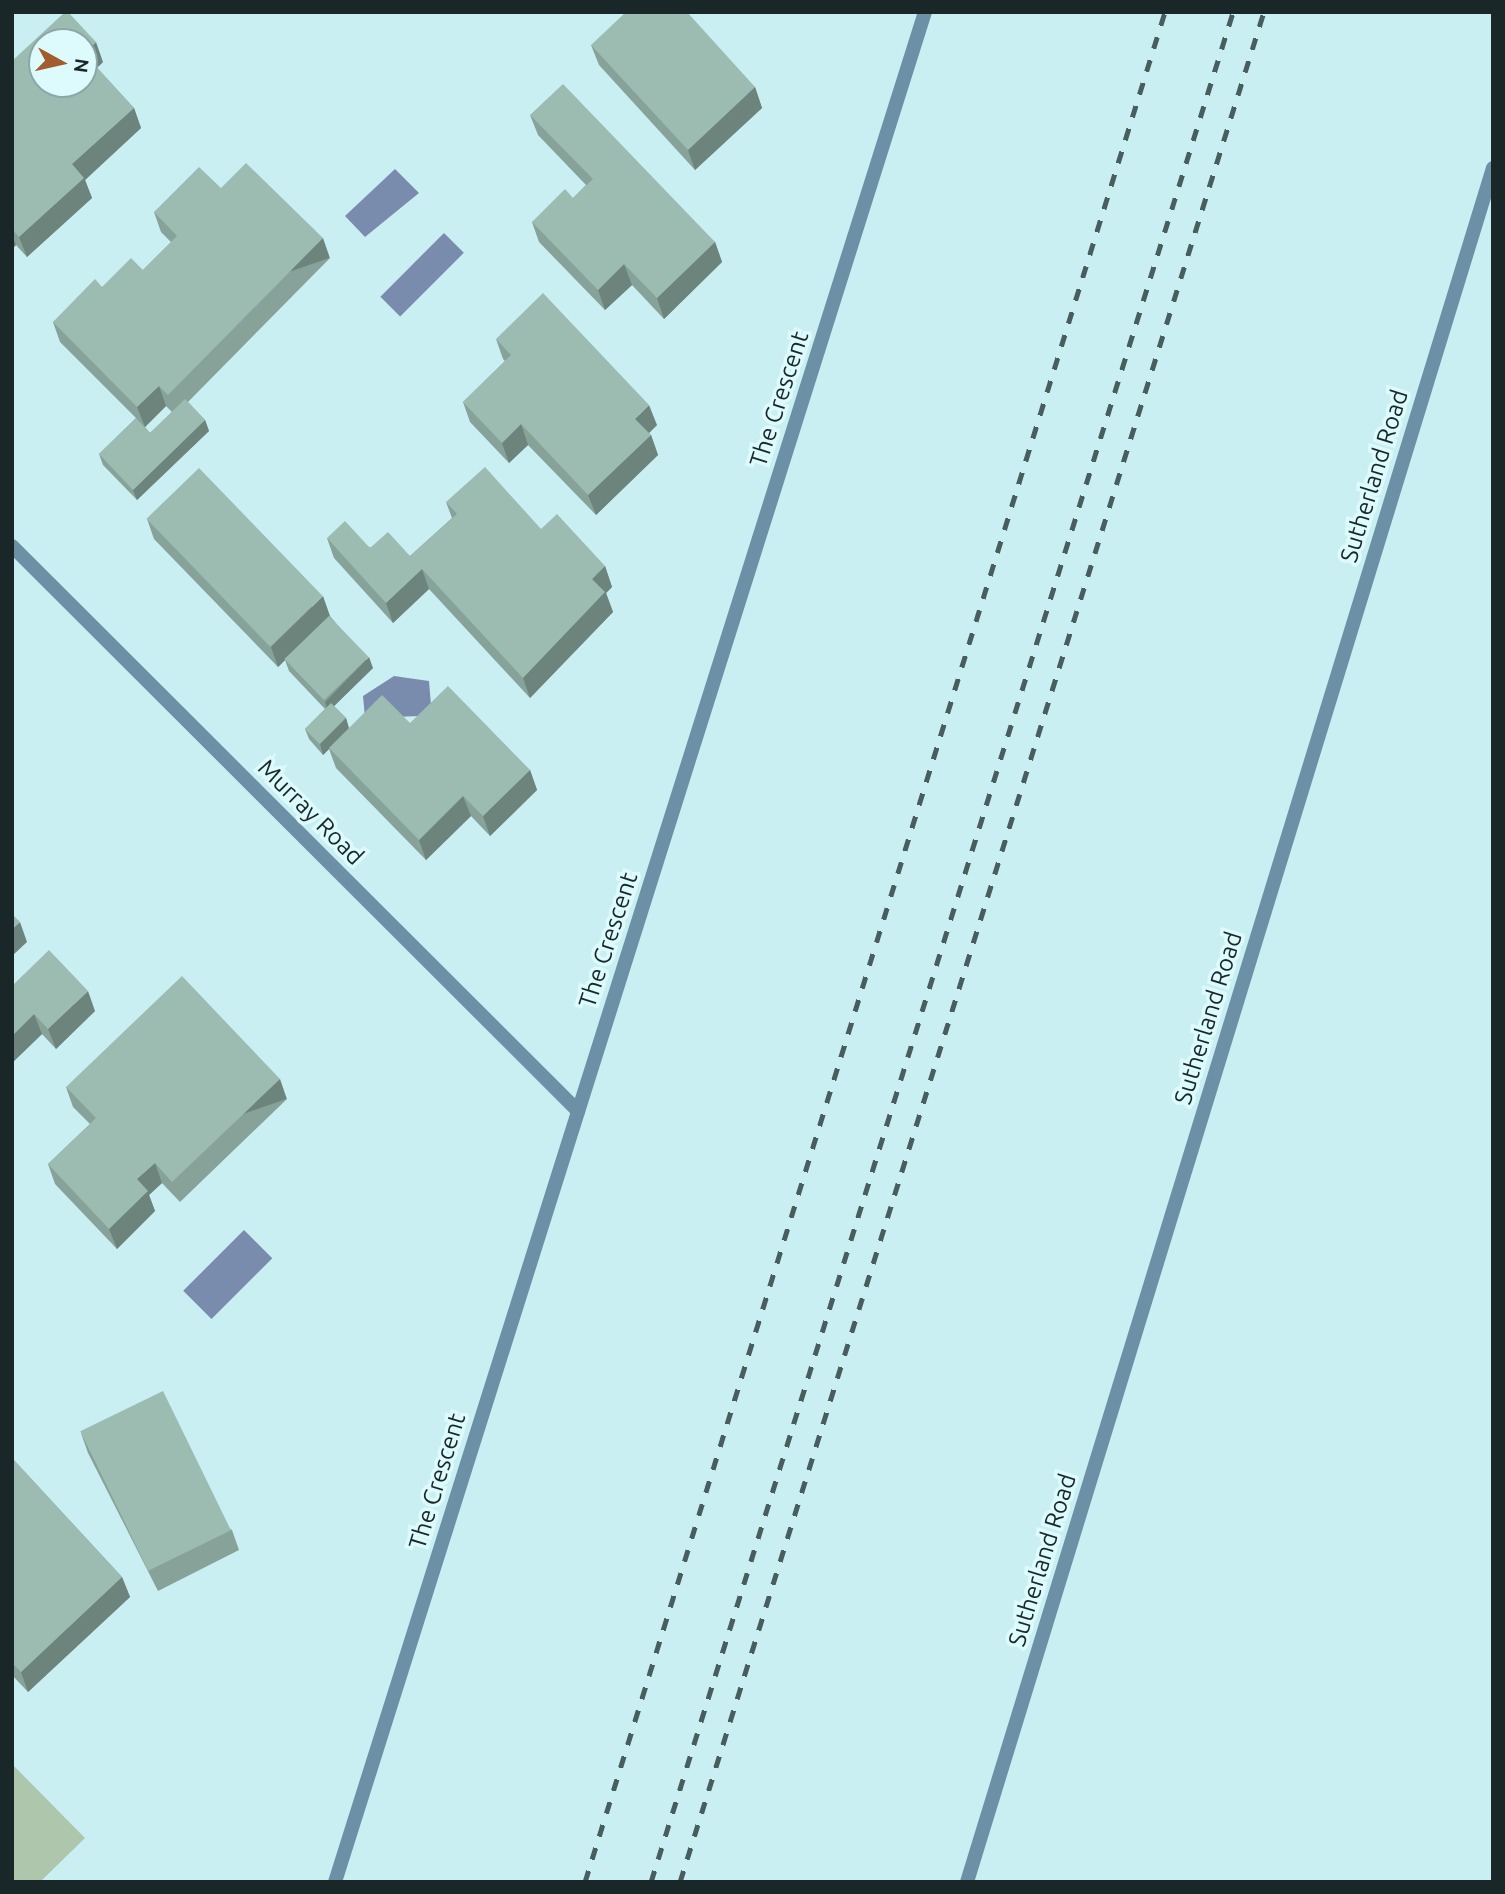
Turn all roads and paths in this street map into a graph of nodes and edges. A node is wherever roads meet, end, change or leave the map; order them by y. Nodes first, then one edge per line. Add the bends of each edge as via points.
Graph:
1 (925, 12) edge
2 (1493, 168) edge
3 (12, 546) edge
4 (578, 1111) junction
5 (335, 1882) edge
6 (967, 1882) edge

1 - 4 street, The Crescent
2 - 6 street, Sutherland Road
3 - 4 street, Murray Road
4 - 5 street, The Crescent

